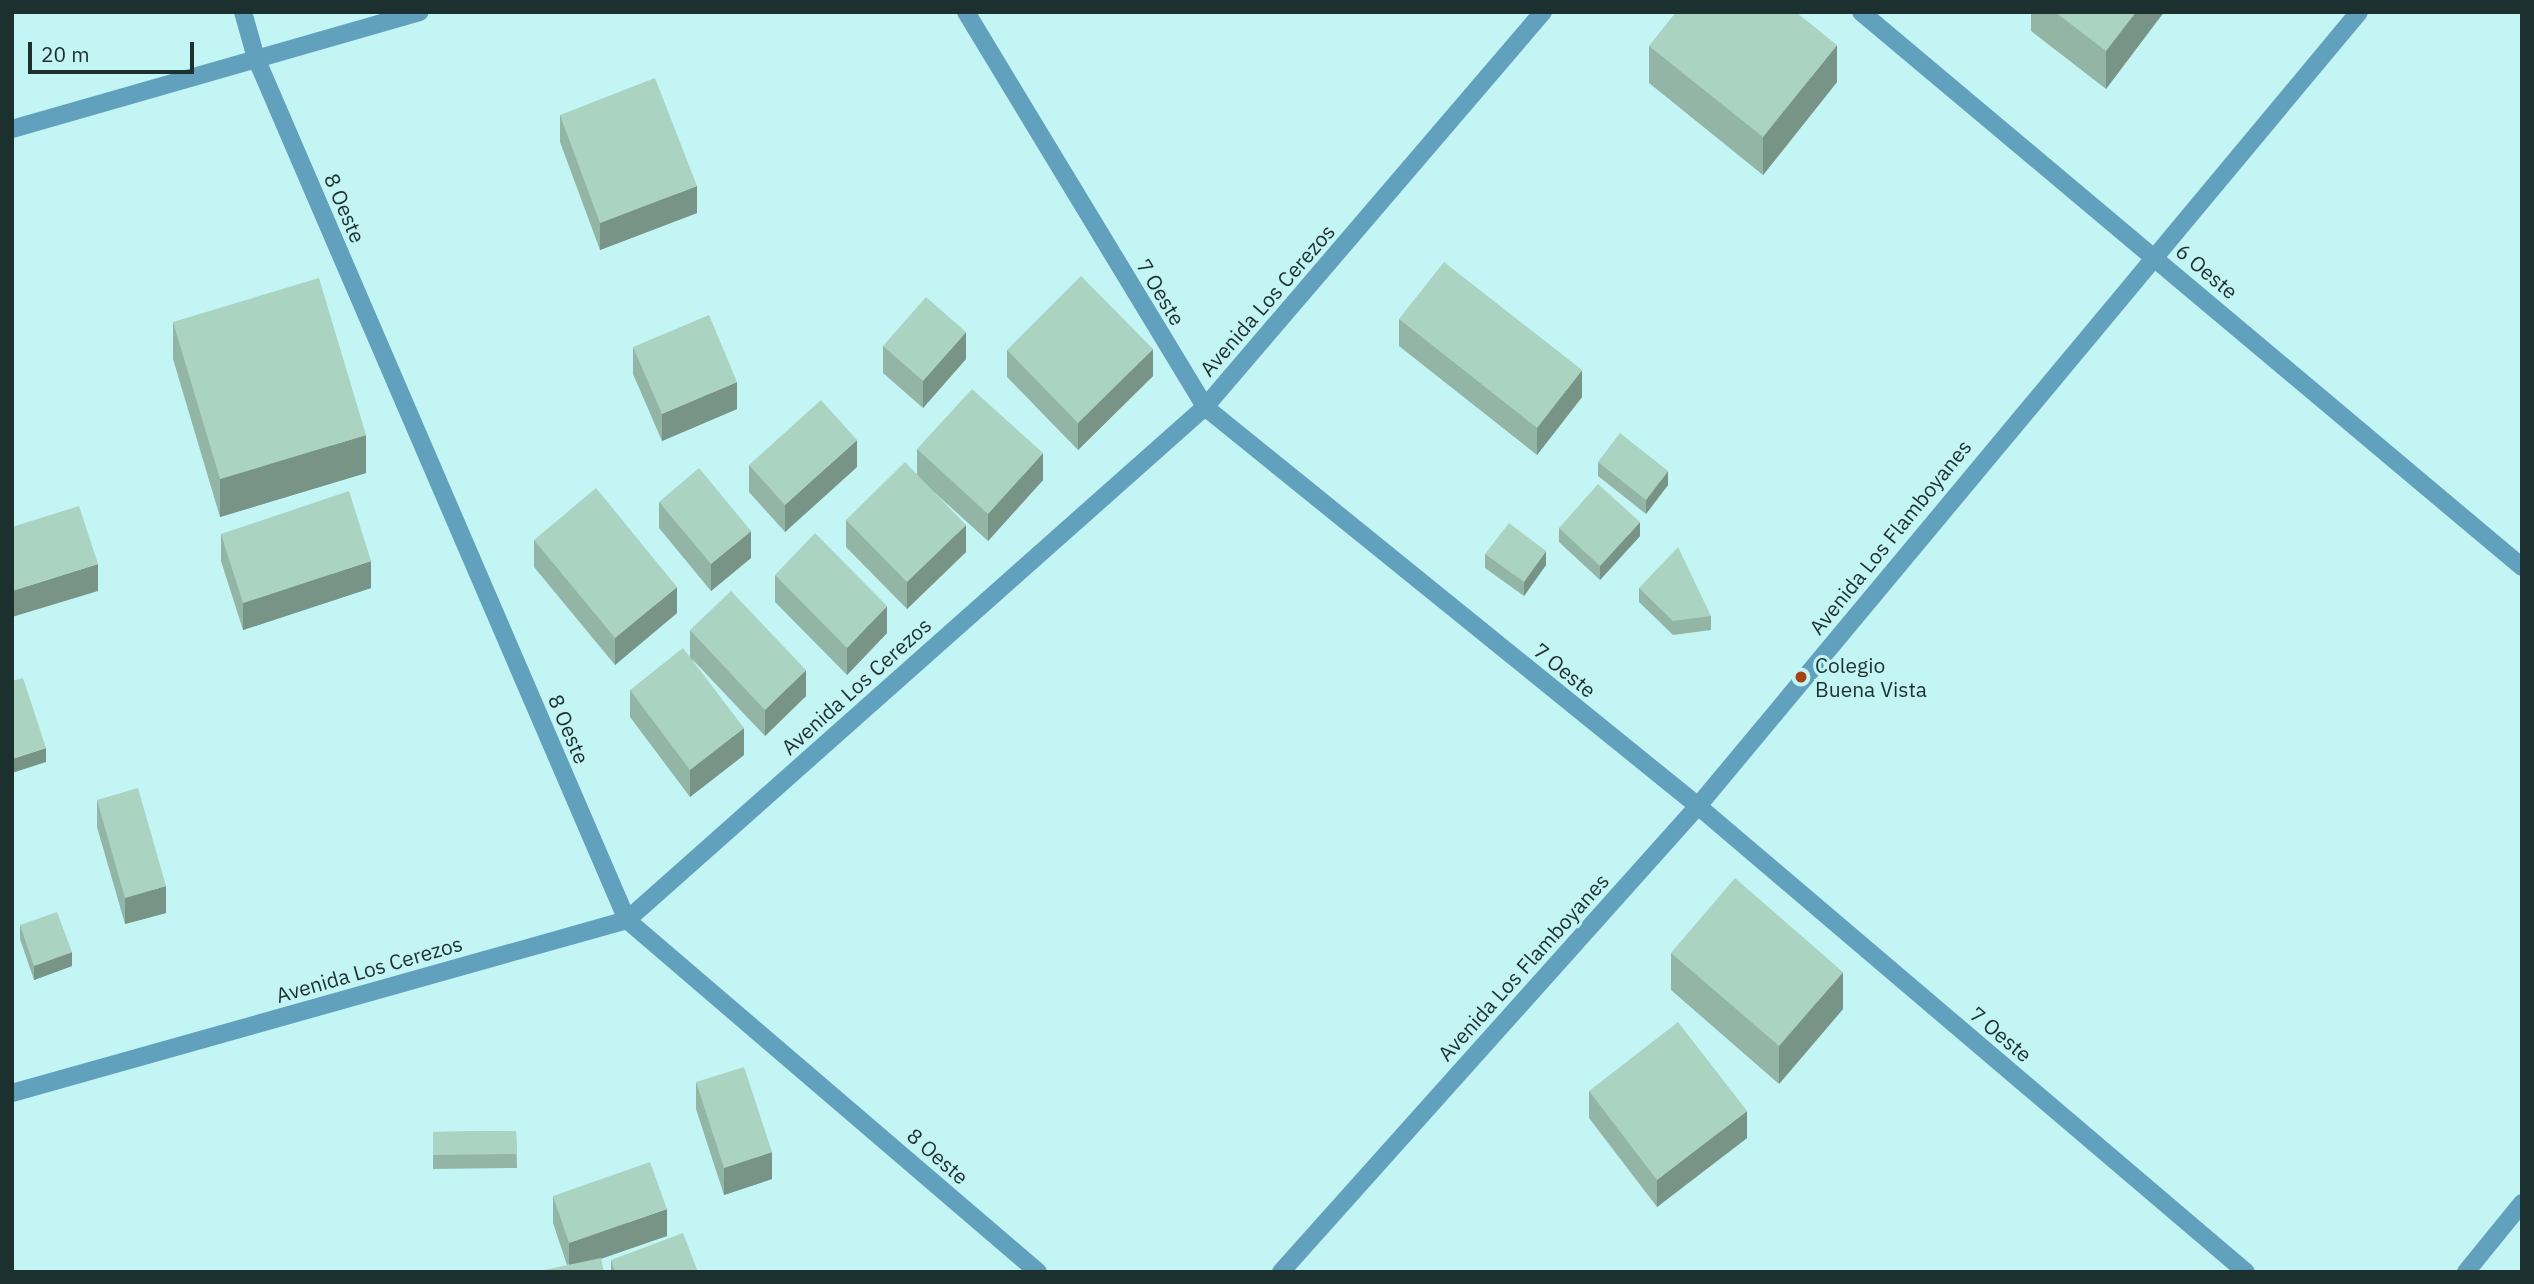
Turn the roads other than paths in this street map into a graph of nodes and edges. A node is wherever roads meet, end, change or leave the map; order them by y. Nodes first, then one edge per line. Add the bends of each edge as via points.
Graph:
1 (243, 12) edge
2 (420, 12) edge
3 (966, 12) edge
4 (1543, 12) edge
5 (1861, 12) edge
6 (2359, 12) edge
7 (256, 58) junction
8 (12, 129) edge
9 (2152, 254) junction
10 (1205, 407) junction
11 (2522, 567) edge
12 (1698, 806) junction
13 (627, 920) junction
14 (12, 1093) edge
15 (2522, 1203) edge
16 (1038, 1272) edge
17 (1282, 1272) edge
18 (2246, 1272) edge
19 (2466, 1272) edge

1 - 7 street, 8 Oeste
2 - 7 street
3 - 10 street, 7 Oeste
4 - 10 street, Avenida Los Cerezos
5 - 9 street, 6 Oeste
6 - 9 street, Avenida Los Flamboyanes
7 - 8 street
7 - 13 street, 8 Oeste
9 - 11 street, 6 Oeste
9 - 12 street, Avenida Los Flamboyanes
10 - 12 street, 7 Oeste
10 - 13 street, Avenida Los Cerezos
12 - 17 street, Avenida Los Flamboyanes
12 - 18 street, 7 Oeste
13 - 14 street, Avenida Los Cerezos
13 - 16 street, 8 Oeste
15 - 19 street

